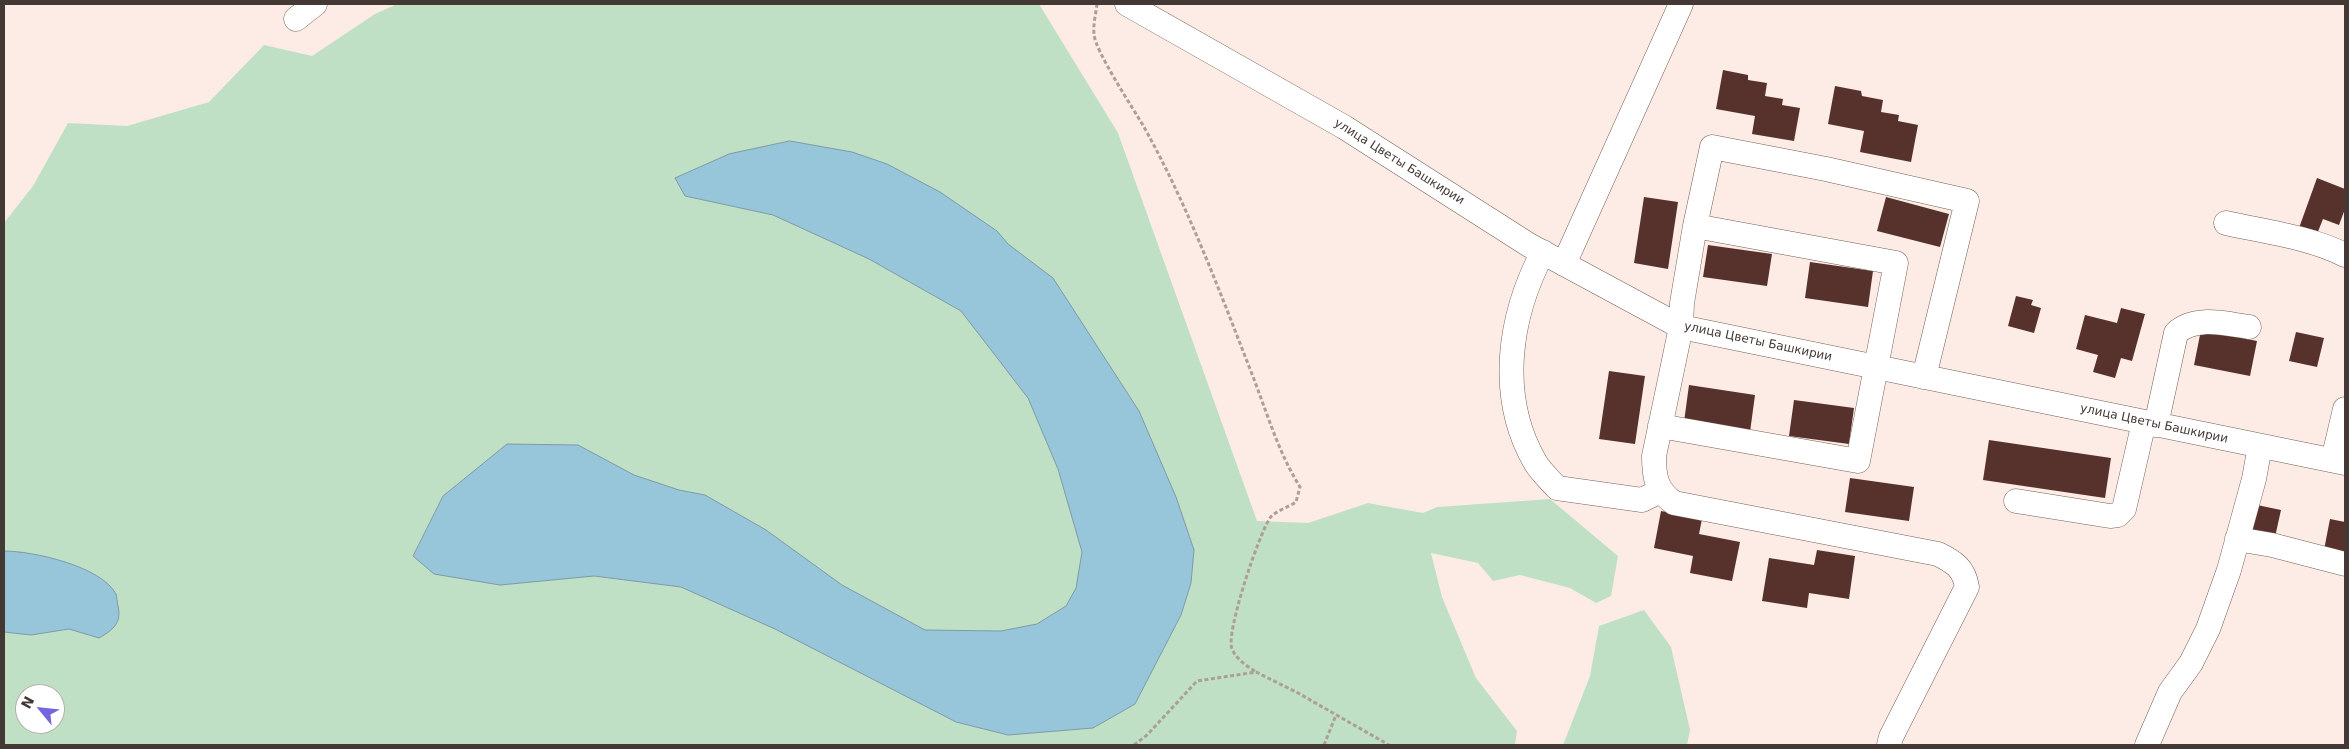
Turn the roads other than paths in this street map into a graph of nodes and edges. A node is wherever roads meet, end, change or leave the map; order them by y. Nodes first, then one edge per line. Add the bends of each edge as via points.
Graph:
1 (315, 4) edge
2 (1127, 4) edge
3 (1681, 4) edge
4 (296, 19) dead end
5 (2226, 223) dead end
6 (1695, 226) junction
7 (1543, 252) junction
8 (2345, 255) edge
9 (1564, 264) junction
10 (1681, 327) junction
11 (2250, 327) dead end
12 (1876, 367) junction
13 (1924, 377) junction
14 (2345, 409) edge
15 (2150, 423) junction
16 (1660, 426) junction
17 (2260, 446) junction
18 (2339, 461) edge
19 (1660, 490) junction
20 (2016, 501) dead end
21 (2237, 539) junction
22 (2345, 564) edge
23 (1889, 745) edge
24 (2147, 745) edge

1 - 4 street
2 - 7 street, улица Цветы Башкирии via 1344,127
3 - 9 street
5 - 8 street via 2300,239
6 - 10 street
6 - 12 street via 1896,263
6 - 13 street via 1712,147 1967,201
7 - 9 street, улица Цветы Башкирии
7 - 19 street via 1532,273 1515,330 1510,366 1510,387 1520,428 1535,462 1557,488 1642,500
9 - 10 street, улица Цветы Башкирии
10 - 12 street, улица Цветы Башкирии
10 - 16 street
11 - 15 street via 2202,322 2183,326 2176,333
12 - 13 street, улица Цветы Башкирии
12 - 16 street via 1858,461
13 - 15 street, улица Цветы Башкирии
14 - 18 street
15 - 17 street, улица Цветы Башкирии
15 - 20 street via 2124,509 2118,515
16 - 19 street via 1654,473
17 - 18 street, улица Цветы Башкирии
17 - 21 street
19 - 23 street via 1674,502 1938,554 1959,567 1965,575 1967,587
21 - 22 street
21 - 24 street via 2208,629 2191,663 2170,692

